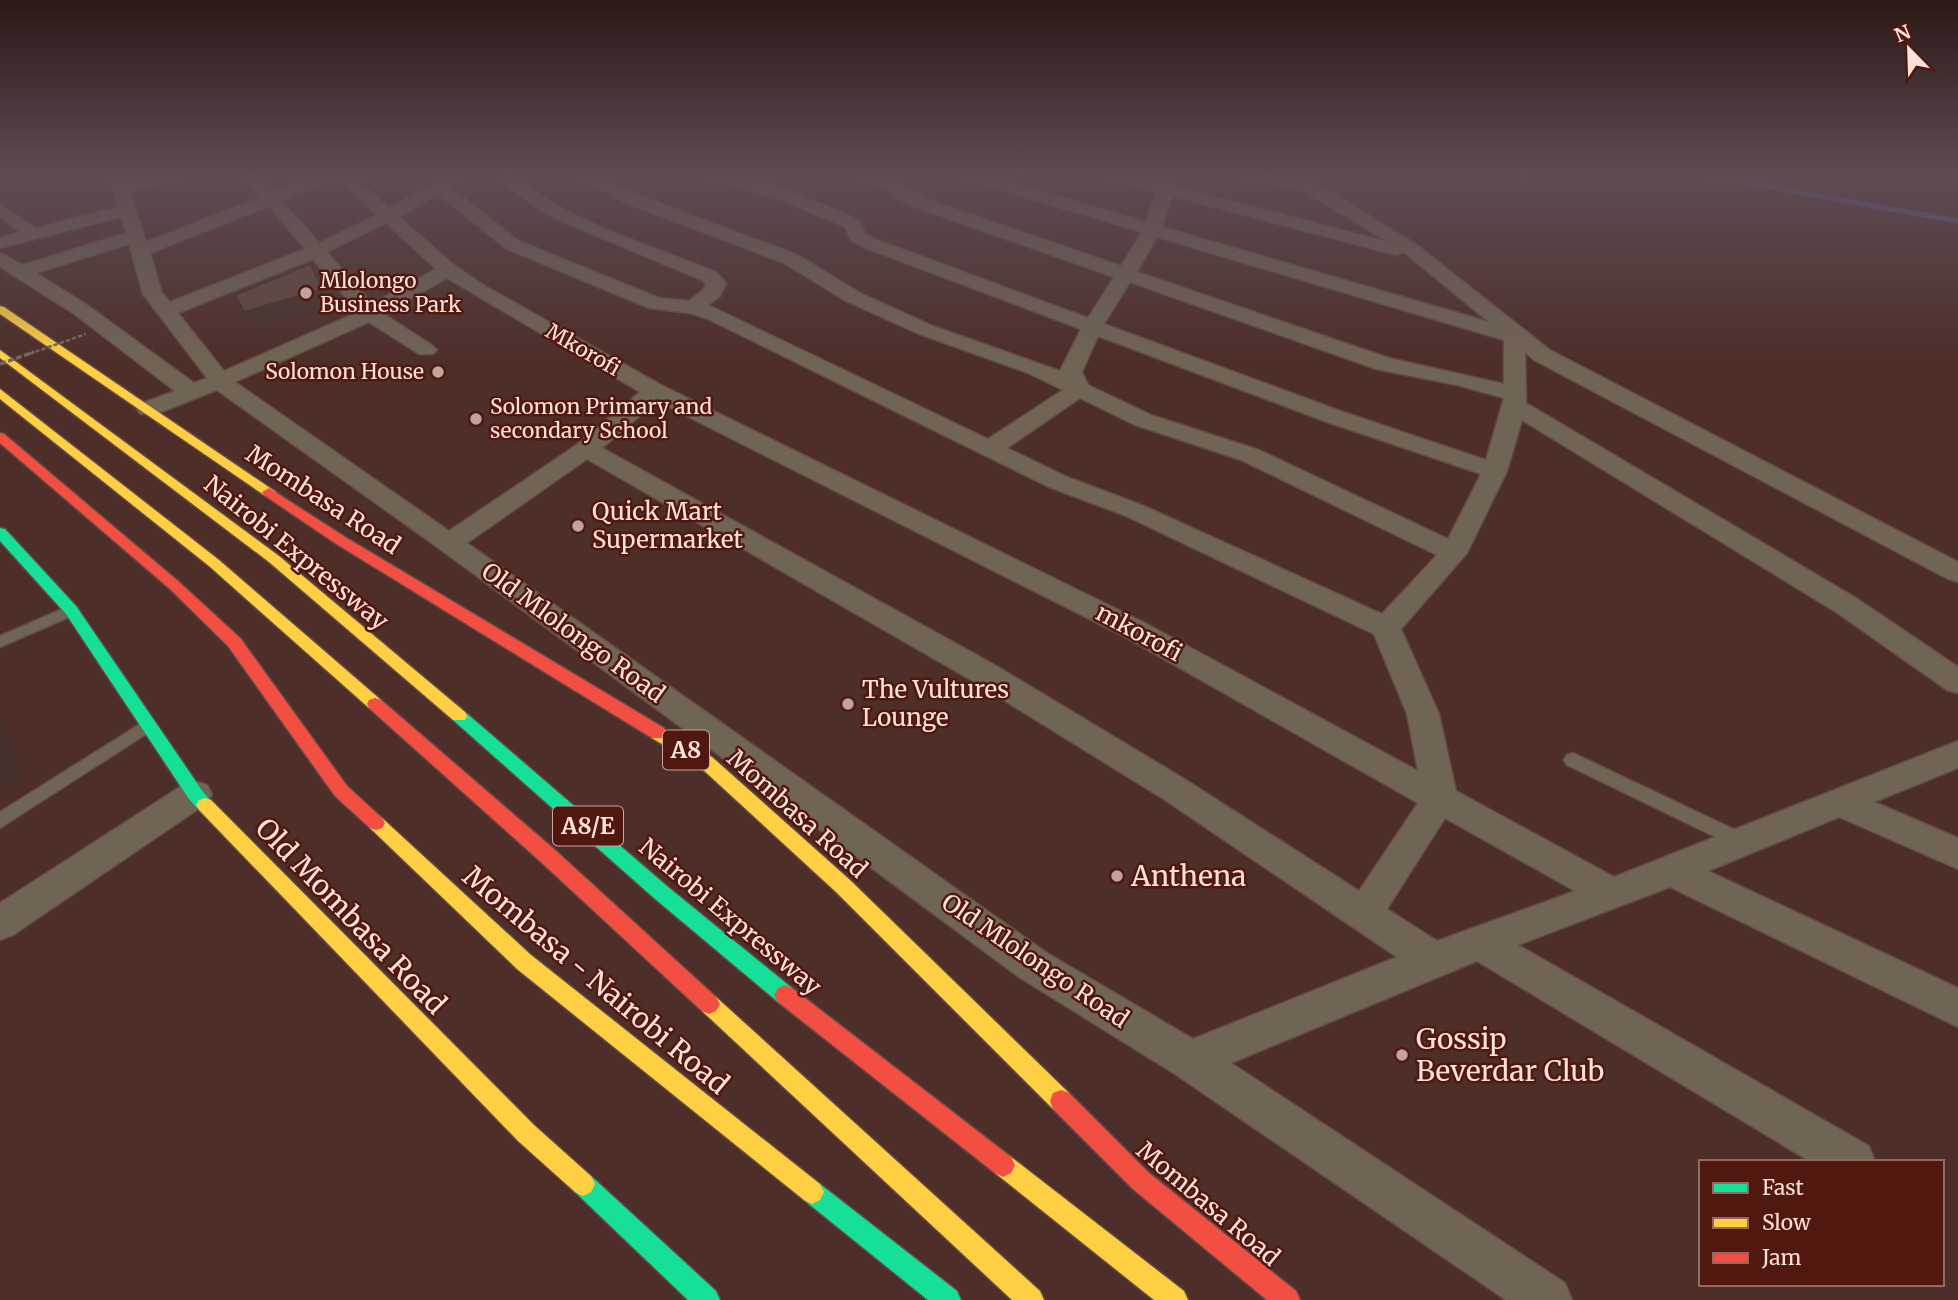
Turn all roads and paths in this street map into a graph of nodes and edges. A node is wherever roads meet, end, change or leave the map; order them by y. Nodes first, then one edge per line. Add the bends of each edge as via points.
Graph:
1 (23, 237) edge
2 (136, 237) edge
3 (157, 237) edge
4 (304, 237) edge
5 (343, 237) edge
6 (410, 237) edge
7 (501, 237) edge
8 (614, 237) edge
9 (732, 237) edge
10 (858, 237) edge
11 (1016, 237) edge
12 (1146, 237) edge
13 (1180, 237) edge
14 (1352, 237) edge
15 (1390, 237) edge
16 (0, 243) edge
17 (138, 243) junction
18 (316, 251) junction
19 (1422, 257) junction
20 (0, 259) edge
21 (448, 270) junction
22 (21, 272) junction
23 (1124, 275) junction
24 (693, 307) junction
25 (0, 309) edge
26 (166, 311) junction
27 (370, 314) junction
28 (1092, 327) junction
29 (86, 334) dead end
30 (1514, 335) junction
31 (426, 350) dead end
32 (0, 353) edge
33 (0, 364) edge
34 (220, 381) junction
35 (1079, 388) junction
36 (655, 391) junction
37 (191, 392) junction
38 (0, 393) edge
39 (1514, 400) junction
40 (148, 409) junction
41 (0, 437) edge
42 (586, 449) junction
43 (989, 449) junction
44 (1495, 471) junction
45 (0, 532) edge
46 (449, 543) junction
47 (1454, 553) junction
48 (1958, 573) edge
49 (71, 610) junction
50 (1386, 628) junction
51 (0, 642) edge
52 (1958, 681) edge
53 (148, 725) junction
54 (1958, 754) edge
55 (1573, 760) dead end
56 (195, 794) junction
57 (1440, 797) junction
58 (1839, 802) junction
59 (0, 821) edge
60 (1741, 841) junction
61 (1958, 854) edge
62 (1669, 869) junction
63 (1612, 894) junction
64 (1364, 914) junction
65 (0, 923) edge
66 (1479, 942) junction
67 (1434, 961) junction
68 (1958, 1009) edge
69 (1190, 1060) junction
70 (1850, 1160) edge
71 (707, 1300) edge
72 (948, 1300) edge
73 (1031, 1300) edge
74 (1175, 1300) edge
75 (1287, 1300) edge
76 (1548, 1300) edge

1 - 16 street
2 - 17 street, Old Mlolongo Road
3 - 17 street
4 - 18 street
5 - 18 street
6 - 21 street, Mkorofi
7 - 24 street via 656,304
8 - 24 street via 709,276 716,284 713,292
9 - 35 street via 791,259 853,297 926,330
10 - 28 street
11 - 23 street
12 - 23 street
13 - 30 street
14 - 19 street
15 - 19 street
17 - 22 street
17 - 26 street, Old Mlolongo Road via 153,294
18 - 26 street via 253,280
18 - 27 street
19 - 30 street
20 - 22 street
21 - 27 street
21 - 36 street, Mkorofi
22 - 37 street via 80,309
23 - 28 street
23 - 39 street via 1384,364 1460,379
24 - 43 street
25 - 40 main road, Mombasa Road / A8
26 - 34 street, Old Mlolongo Road
27 - 31 street
27 - 34 street
28 - 35 street via 1071,372
28 - 44 street
29 - 33 path, bridge
30 - 39 street
30 - 48 street via 1542,355
32 - 74 main road, Nairobi Expressway / A8/E via 274,559 720,944
34 - 37 street
34 - 46 street, Old Mlolongo Road
35 - 43 street
35 - 47 street via 1143,419 1250,455
36 - 42 street, Mkorofi
36 - 57 street, mkorofi via 1135,630
37 - 40 street
38 - 73 main road, A8/E via 214,563 516,828
39 - 44 street
39 - 52 street via 1846,605
40 - 75 main road, Mombasa Road / A8 via 340,540 706,762 853,896 1141,1181
41 - 72 main road, Mombasa - Nairobi Road via 234,642 341,791 524,962
42 - 46 street, Mkorofi
42 - 64 street via 982,672 1174,789
43 - 50 street
44 - 47 street
45 - 49 main road, Old Mombasa Road
46 - 69 street, Old Mlolongo Road via 1033,965
47 - 50 street
49 - 51 lane
49 - 53 main road, Old Mombasa Road
50 - 57 street via 1423,714
53 - 56 main road, Old Mombasa Road
53 - 59 lane
54 - 58 street
55 - 60 lane
56 - 65 street
56 - 71 main road, Old Mombasa Road via 526,1133
57 - 63 street, mkorofi
57 - 64 street
58 - 60 street
58 - 61 street
60 - 62 street
62 - 63 street
62 - 68 street
63 - 66 street
64 - 67 street
66 - 67 street
66 - 70 street
67 - 69 street
69 - 76 street, Old Mlolongo Road

